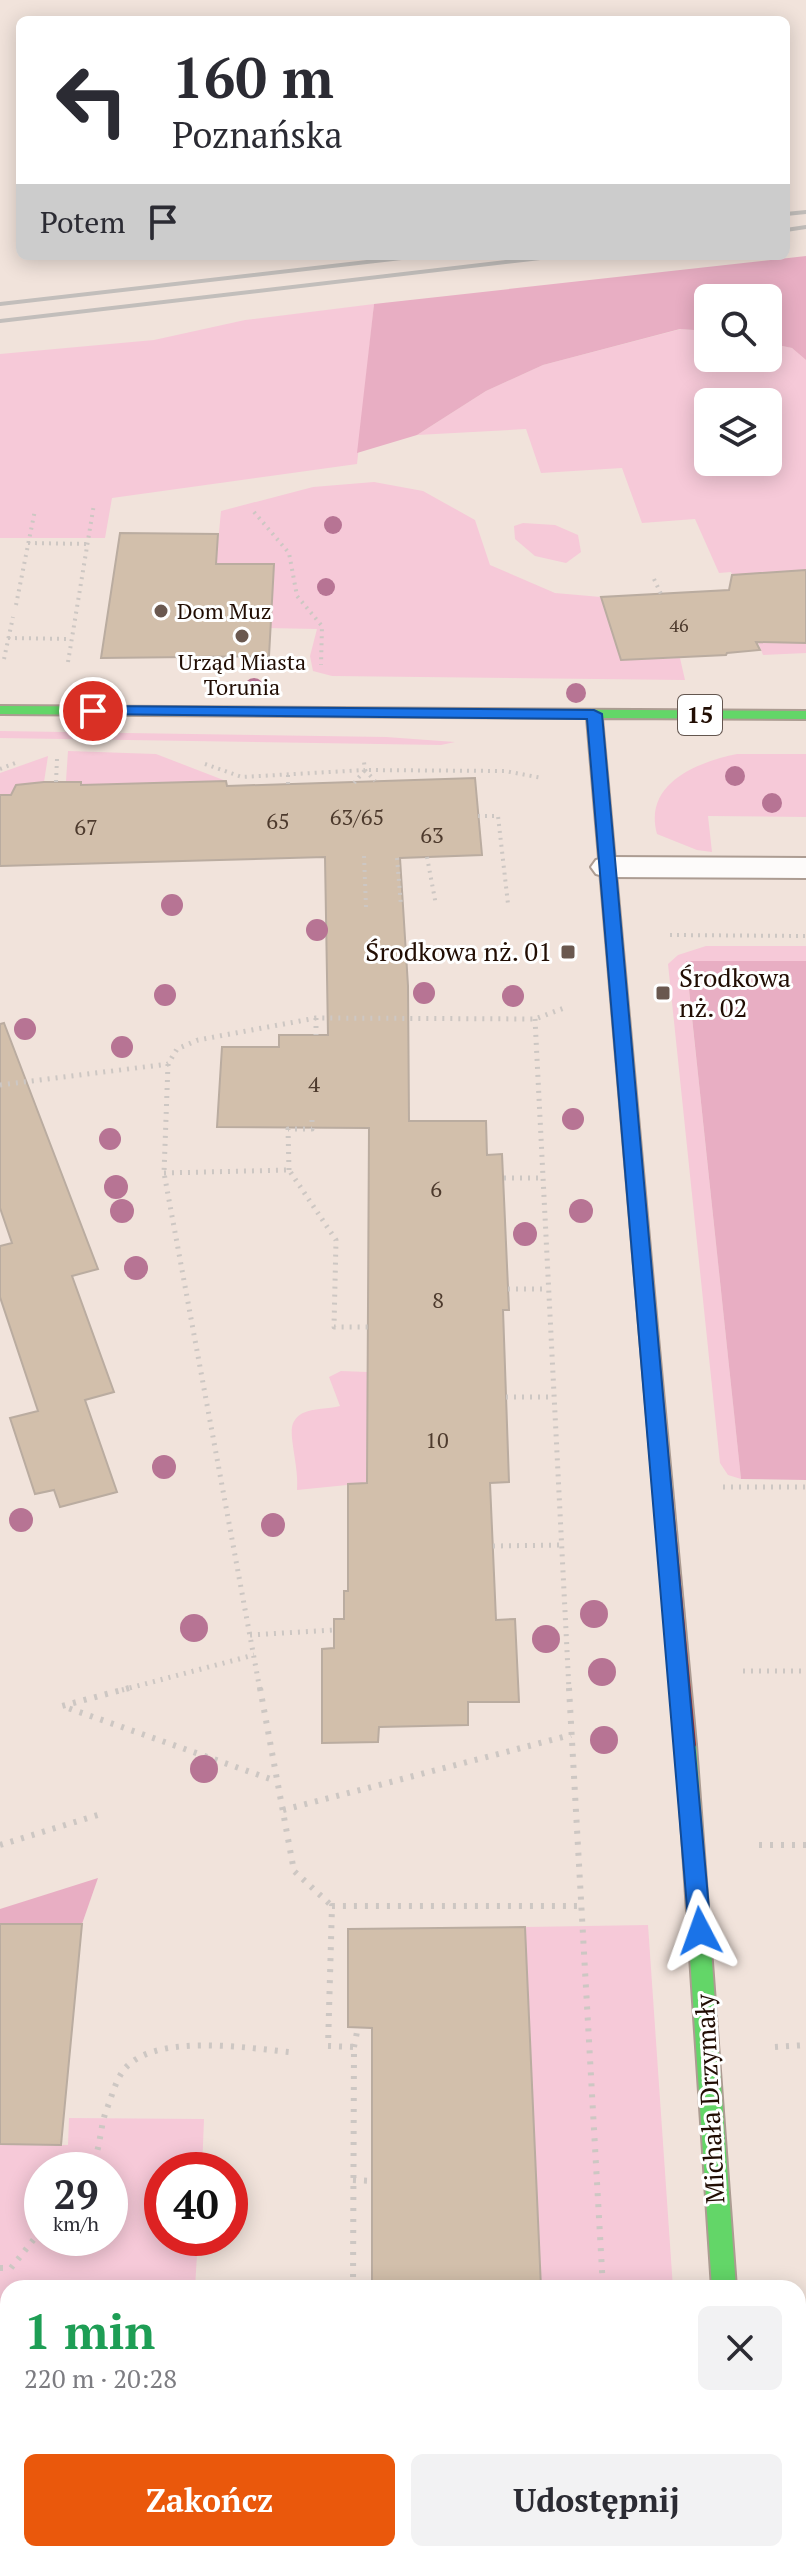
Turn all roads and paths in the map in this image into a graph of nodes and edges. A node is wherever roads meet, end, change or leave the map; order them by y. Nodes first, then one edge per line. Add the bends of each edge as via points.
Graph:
1 (94, 504) dead end
2 (35, 510) dead end
3 (254, 512) dead end
4 (28, 543) junction
5 (87, 544) junction
6 (654, 579) dead end
7 (661, 594) dead end
8 (16, 605) dead end
9 (13, 617) dead end
10 (8, 638) junction
11 (72, 639) junction
12 (4, 661) dead end
13 (320, 668) dead end
14 (66, 675) dead end
15 (0, 710) edge
16 (594, 714) junction
17 (806, 715) edge
18 (364, 750) dead end
19 (199, 761) dead end
20 (365, 770) junction
21 (541, 771) dead end
22 (288, 775) junction
23 (375, 781) dead end
24 (354, 783) dead end
25 (288, 784) dead end
26 (478, 816) dead end
27 (364, 856) dead end
28 (427, 857) dead end
29 (397, 858) dead end
30 (607, 867) junction
31 (806, 868) edge
32 (508, 904) dead end
33 (436, 905) dead end
34 (401, 906) dead end
35 (366, 907) dead end
36 (682, 935) dead end
37 (806, 936) edge
38 (572, 1005) dead end
39 (316, 1018) junction
40 (535, 1019) junction
41 (316, 1035) dead end
42 (168, 1064) junction
43 (0, 1085) edge
44 (312, 1120) dead end
45 (289, 1170) junction
46 (164, 1173) junction
47 (504, 1178) dead end
48 (543, 1178) junction
49 (508, 1289) dead end
50 (548, 1289) junction
51 (368, 1327) dead end
52 (506, 1397) dead end
53 (554, 1397) junction
54 (712, 1487) dead end
55 (806, 1487) edge
56 (562, 1545) junction
57 (493, 1546) dead end
58 (334, 1630) dead end
59 (250, 1635) junction
60 (254, 1655) junction
61 (732, 1671) dead end
62 (806, 1671) edge
63 (571, 1735) junction
64 (277, 1781) junction
65 (283, 1810) junction
66 (101, 1814) dead end
67 (0, 1845) edge
68 (752, 1845) dead end
69 (806, 1845) edge
70 (332, 1906) junction
71 (580, 1906) junction
72 (358, 2027) dead end
73 (806, 2045) edge
74 (354, 2047) junction
75 (775, 2047) dead end
76 (289, 2052) dead end
77 (98, 2152) edge
78 (353, 2180) junction
79 (372, 2181) dead end
80 (24, 2252) edge
81 (0, 2268) edge
82 (353, 2280) edge
83 (603, 2280) edge
84 (723, 2280) edge

1 - 5 path
2 - 4 path
3 - 13 path via 289,553 297,596 322,626
4 - 5 path
4 - 8 path
5 - 11 path
6 - 7 path
9 - 10 path
10 - 11 path
10 - 12 path
11 - 14 path
15 - 16 street, 15
16 - 17 street, 15
16 - 30 street, Michała Drzymały
18 - 20 path
19 - 22 path via 242,777
20 - 21 path via 505,771 547,779
20 - 22 path
20 - 23 path
20 - 24 path
22 - 25 path
26 - 32 path via 498,816
27 - 35 path
28 - 33 path
29 - 34 path
30 - 31 lane
30 - 84 street, Michała Drzymały via 697,1872
36 - 37 path
38 - 40 path
39 - 40 path
39 - 41 path
39 - 42 path via 198,1040 177,1049
40 - 48 path
42 - 43 path
42 - 46 path
44 - 45 path via 312,1129 288,1129
45 - 46 path
45 - 51 path via 336,1240 334,1327
46 - 59 path
47 - 48 path
48 - 50 path
49 - 50 path
50 - 53 path
52 - 53 path
53 - 56 path
54 - 55 path
56 - 57 path
56 - 63 path
58 - 59 path
59 - 60 path
60 - 64 path
60 - 64 path via 62,1706
61 - 62 path
63 - 65 path
63 - 71 path
64 - 65 path
65 - 70 path via 294,1871
66 - 67 path
68 - 69 path
70 - 71 path
70 - 74 path via 328,2046
71 - 83 path
72 - 74 path
73 - 75 path
74 - 78 path
76 - 77 path via 202,2044 144,2055 124,2069 104,2118
78 - 79 path
78 - 82 path
80 - 81 path via 11,2268

